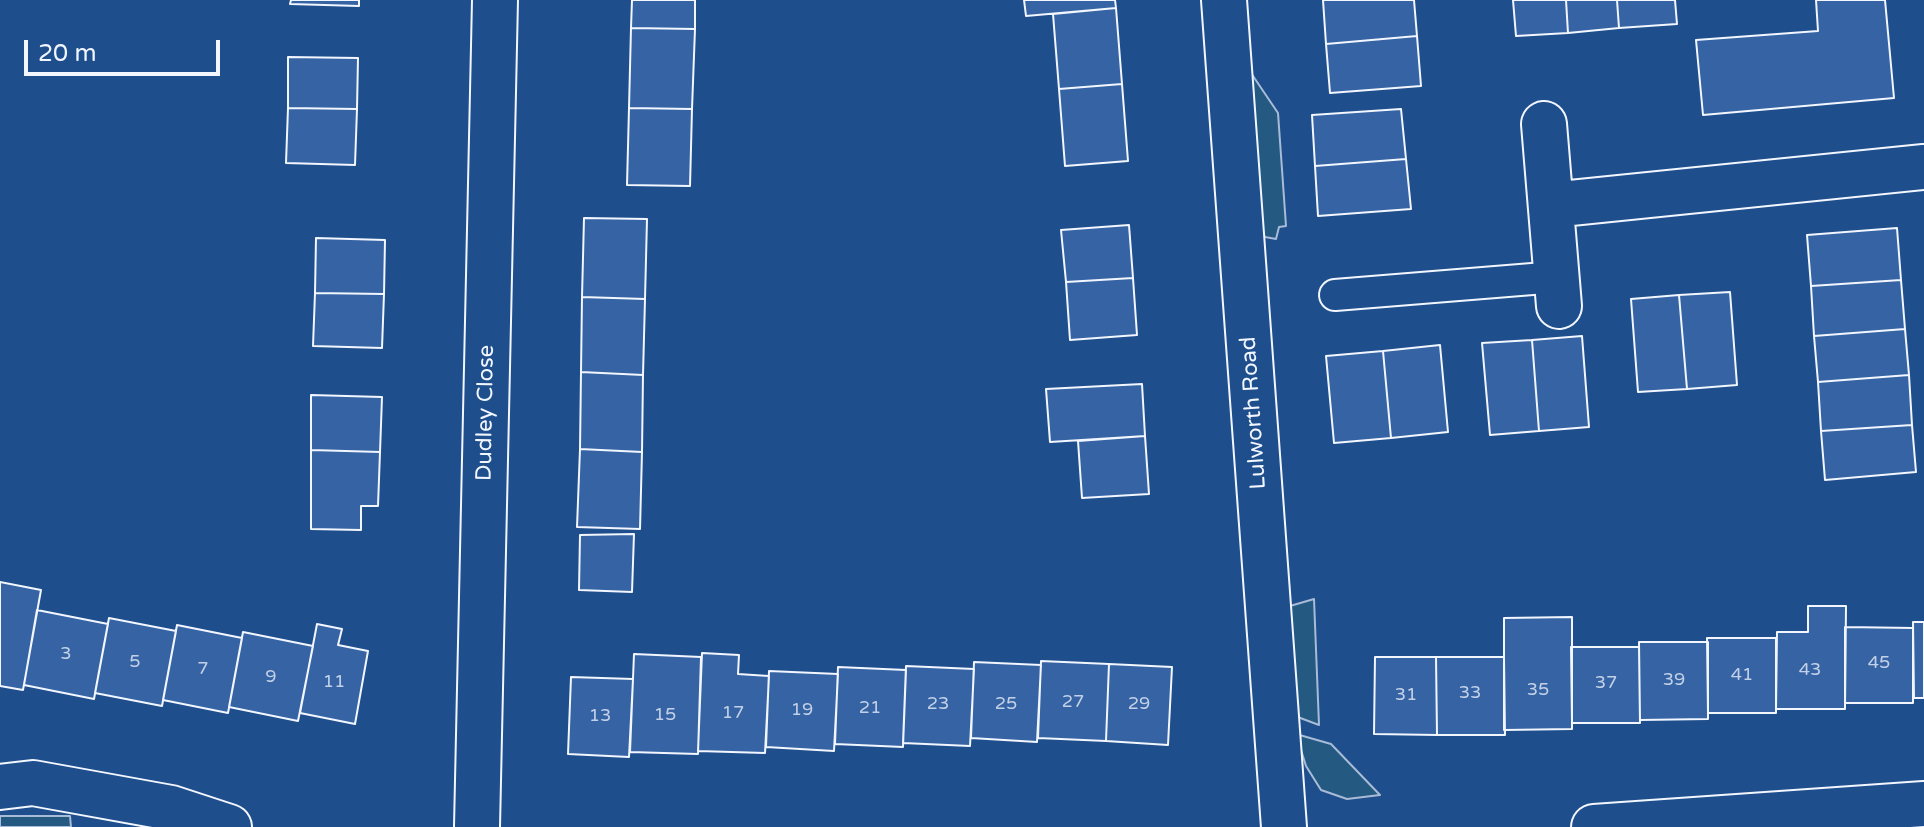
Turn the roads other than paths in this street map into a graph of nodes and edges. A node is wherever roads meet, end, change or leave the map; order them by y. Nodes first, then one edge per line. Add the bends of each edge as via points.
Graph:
1 (495, 0) edge
2 (1224, 0) edge
3 (1544, 124) dead end
4 (1924, 167) edge
5 (1551, 205) junction
6 (1558, 292) joint
7 (1335, 295) dead end
8 (0, 787) edge
9 (1924, 804) edge
10 (229, 827) edge
11 (477, 827) edge
12 (1284, 827) edge
13 (1594, 827) edge

1 - 11 street, Dudley Close
2 - 12 street, Lulworth Road
3 - 5 street
4 - 5 street
5 - 6 street
6 - 7 lane
8 - 10 street via 33,783 171,808
9 - 13 street

